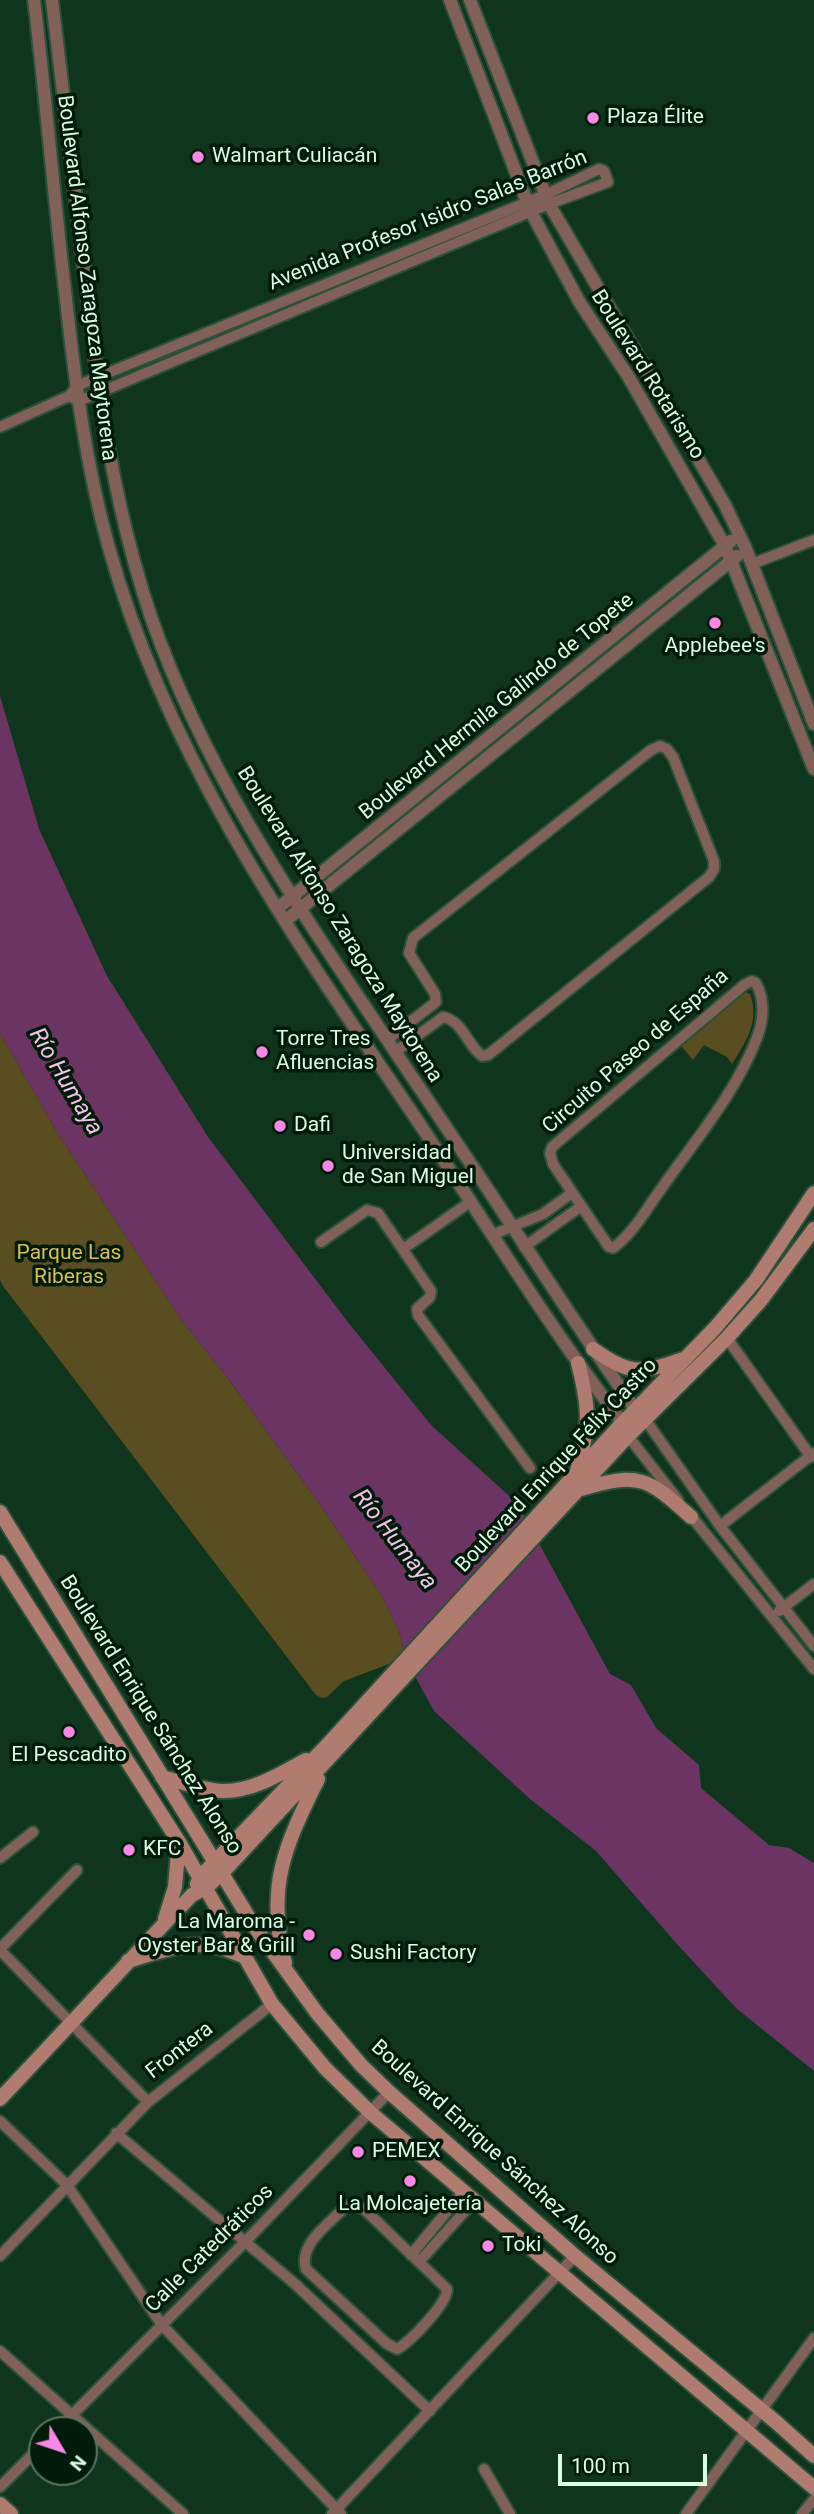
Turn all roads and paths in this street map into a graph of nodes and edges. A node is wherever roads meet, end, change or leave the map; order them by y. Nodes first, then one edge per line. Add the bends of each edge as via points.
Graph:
1 (34, 0) edge
2 (52, 0) edge
3 (450, 0) edge
4 (470, 0) edge
5 (547, 199) junction
6 (529, 207) junction
7 (98, 377) junction
8 (99, 393) junction
9 (75, 395) junction
10 (0, 427) edge
11 (740, 534) junction
12 (814, 540) edge
13 (725, 546) junction
14 (746, 549) junction
15 (732, 560) junction
16 (752, 564) junction
17 (172, 672) junction
18 (154, 680) junction
19 (814, 724) edge
20 (814, 769) edge
21 (294, 896) junction
22 (278, 908) junction
23 (300, 909) junction
24 (285, 921) junction
25 (387, 1040) junction
26 (395, 1052) junction
27 (572, 1193) junction
28 (814, 1193) edge
29 (470, 1202) junction
30 (580, 1207) junction
31 (810, 1211) edge
32 (543, 1214) junction
33 (511, 1226) junction
34 (552, 1227) junction
35 (814, 1229) edge
36 (492, 1234) junction
37 (321, 1242) dead end
38 (524, 1247) junction
39 (403, 1249) junction
40 (727, 1338) junction
41 (593, 1349) junction
42 (687, 1357) junction
43 (578, 1363) junction
44 (640, 1414) junction
45 (625, 1429) junction
46 (812, 1455) edge
47 (530, 1468) dead end
48 (578, 1482) junction
49 (0, 1512) edge
50 (691, 1517) junction
51 (720, 1526) junction
52 (0, 1562) edge
53 (814, 1584) edge
54 (783, 1607) junction
55 (771, 1618) junction
56 (814, 1646) edge
57 (814, 1669) edge
58 (322, 1759) junction
59 (162, 1777) junction
60 (33, 1832) dead end
61 (179, 1842) junction
62 (0, 1858) edge
63 (219, 1867) junction
64 (77, 1870) dead end
65 (203, 1882) junction
66 (164, 1924) junction
67 (0, 1949) edge
68 (243, 1956) junction
69 (127, 1962) junction
70 (288, 1975) junction
71 (272, 2004) junction
72 (70, 2022) junction
73 (389, 2092) junction
74 (0, 2099) edge
75 (148, 2102) junction
76 (370, 2113) junction
77 (0, 2121) edge
78 (116, 2133) junction
79 (67, 2185) junction
80 (469, 2196) junction
81 (244, 2243) junction
82 (0, 2256) edge
83 (575, 2256) junction
84 (415, 2258) junction
85 (559, 2273) junction
86 (162, 2325) junction
87 (814, 2338) edge
88 (0, 2351) edge
89 (761, 2409) junction
90 (430, 2411) junction
91 (71, 2416) joint
92 (748, 2431) junction
93 (98, 2440) edge
94 (814, 2456) edge
95 (28, 2459) edge
96 (484, 2469) dead end
97 (0, 2487) edge
98 (814, 2488) edge
99 (814, 2499) edge
100 (0, 2504) edge
101 (337, 2512) edge
102 (11, 2514) edge
103 (183, 2514) edge
104 (510, 2514) edge
105 (685, 2514) edge
106 (802, 2514) edge

1 - 9 street, Boulevard Alfonso Zaragoza Maytorena
2 - 7 street, Boulevard Alfonso Zaragoza Maytorena
3 - 6 street, Boulevard Rotarismo
4 - 5 street, Boulevard Rotarismo
5 - 5 street, Avenida Profesor Isidro Salas Barrón via 608,182 606,174 599,169
5 - 6 street, Avenida Profesor Isidro Salas Barrón
5 - 11 street, Boulevard Rotarismo
6 - 7 street, Avenida Profesor Isidro Salas Barrón
6 - 8 street, Avenida Profesor Isidro Salas Barrón
6 - 13 street, Boulevard Rotarismo via 580,303 628,376
7 - 8 street, Boulevard Alfonso Zaragoza Maytorena
7 - 9 street, Avenida Profesor Isidro Salas Barrón
8 - 9 street, Avenida Profesor Isidro Salas Barrón
8 - 17 street, Boulevard Alfonso Zaragoza Maytorena via 128,541
9 - 10 street, Avenida Profesor Isidro Salas Barrón
9 - 18 street, Boulevard Alfonso Zaragoza Maytorena via 107,543
11 - 13 street, Boulevard Hermila Galindo de Topete
11 - 14 street, Boulevard Rotarismo
12 - 16 street
13 - 15 street, Boulevard Rotarismo
13 - 21 street, Boulevard Hermila Galindo de Topete
14 - 15 street, Boulevard Hermila Galindo de Topete
14 - 16 street, Boulevard Rotarismo
15 - 20 street, Boulevard Rotarismo
15 - 23 street, Boulevard Hermila Galindo de Topete
16 - 19 street, Boulevard Rotarismo
17 - 18 street
17 - 21 street, Boulevard Alfonso Zaragoza Maytorena via 231,797
18 - 22 street, Boulevard Alfonso Zaragoza Maytorena via 203,784
21 - 22 street, Boulevard Hermila Galindo de Topete
21 - 23 street, Boulevard Alfonso Zaragoza Maytorena
22 - 24 street, Boulevard Alfonso Zaragoza Maytorena
23 - 24 street, Boulevard Hermila Galindo de Topete
23 - 25 street, Boulevard Alfonso Zaragoza Maytorena
24 - 29 street, Boulevard Alfonso Zaragoza Maytorena
25 - 26 street, Boulevard Alfonso Zaragoza Maytorena
25 - 26 street via 436,1002 410,953 413,938 650,750 667,749 714,861 709,877 488,1055 478,1053 457,1024 443,1017
26 - 33 street, Boulevard Alfonso Zaragoza Maytorena
27 - 30 street, Circuito Paseo de España
27 - 30 street, Circuito Paseo de España via 550,1158 552,1147 744,985 757,983 762,1016 748,1057 711,1118 621,1241 609,1247
27 - 32 street
28 - 31 main road, Boulevard Enrique Félix Castro
29 - 36 street, Boulevard Alfonso Zaragoza Maytorena
29 - 39 street
30 - 34 street
31 - 42 main road, Boulevard Enrique Félix Castro
32 - 33 street
32 - 34 street
33 - 36 street
33 - 38 street, Boulevard Alfonso Zaragoza Maytorena
34 - 38 street
35 - 40 main road, Boulevard Enrique Félix Castro
36 - 43 street, Boulevard Alfonso Zaragoza Maytorena
37 - 39 street via 371,1209
38 - 41 street, Boulevard Alfonso Zaragoza Maytorena
39 - 47 street via 431,1291 417,1309 418,1315
40 - 44 main road, Boulevard Enrique Félix Castro
40 - 46 street
41 - 42 main road via 631,1370 656,1369
41 - 44 street, Boulevard Alfonso Zaragoza Maytorena
42 - 44 main road, Boulevard Enrique Félix Castro
43 - 45 street, Boulevard Alfonso Zaragoza Maytorena
43 - 48 main road via 588,1410
44 - 45 main road, Boulevard Enrique Félix Castro
44 - 51 street, Boulevard Alfonso Zaragoza Maytorena
45 - 48 main road, Boulevard Enrique Félix Castro
45 - 50 street, Boulevard Alfonso Zaragoza Maytorena
46 - 51 street
48 - 50 main road via 636,1480 661,1489
48 - 58 main road, Boulevard Enrique Félix Castro
49 - 59 main road, Boulevard Enrique Sánchez Alonso
50 - 55 street, Boulevard Alfonso Zaragoza Maytorena
51 - 54 street, Boulevard Alfonso Zaragoza Maytorena
52 - 61 main road, Boulevard Enrique Sánchez Alonso
53 - 54 street
54 - 55 street
54 - 56 street, Boulevard Alfonso Zaragoza Maytorena
55 - 57 street, Boulevard Alfonso Zaragoza Maytorena
58 - 59 main road via 246,1788 225,1791
58 - 63 main road, Boulevard Enrique Félix Castro
58 - 70 main road via 278,1879 277,1934
59 - 63 main road, Boulevard Enrique Sánchez Alonso
60 - 62 street
61 - 65 main road, Boulevard Enrique Sánchez Alonso
61 - 66 main road via 176,1887
63 - 65 main road, Boulevard Enrique Félix Castro
63 - 70 main road, Boulevard Enrique Sánchez Alonso
64 - 67 street
65 - 66 main road
65 - 68 main road, Boulevard Enrique Sánchez Alonso
66 - 69 main road
67 - 72 street
68 - 69 main road via 198,1945
68 - 71 main road, Boulevard Enrique Sánchez Alonso
69 - 72 main road
70 - 73 main road, Boulevard Enrique Sánchez Alonso via 339,2040
71 - 75 street, Frontera
71 - 76 main road, Boulevard Enrique Sánchez Alonso
72 - 74 main road
72 - 75 street
73 - 76 street, Calle Catedráticos
73 - 83 main road, Boulevard Enrique Sánchez Alonso
75 - 78 street, Frontera
76 - 80 main road, Boulevard Enrique Sánchez Alonso
76 - 81 street, Calle Catedráticos
77 - 79 street
78 - 79 street, Frontera
78 - 81 street
79 - 82 street, Frontera
79 - 86 street
80 - 84 street
80 - 85 main road, Boulevard Enrique Sánchez Alonso
81 - 86 street, Calle Catedráticos
81 - 90 street via 294,2283
83 - 85 street
83 - 89 main road, Boulevard Enrique Sánchez Alonso
84 - 84 street via 364,2209 352,2205 307,2247 304,2261 306,2269 397,2349 448,2296 443,2284
85 - 90 street
85 - 92 main road, Boulevard Enrique Sánchez Alonso
86 - 91 street, Calle Catedráticos
86 - 101 street
87 - 89 street
88 - 91 street
89 - 92 street
89 - 94 main road, Boulevard Enrique Sánchez Alonso
90 - 101 street
92 - 98 main road, Boulevard Enrique Sánchez Alonso
92 - 105 street
93 - 103 street
95 - 97 street
96 - 104 street
99 - 106 street
100 - 102 main road

